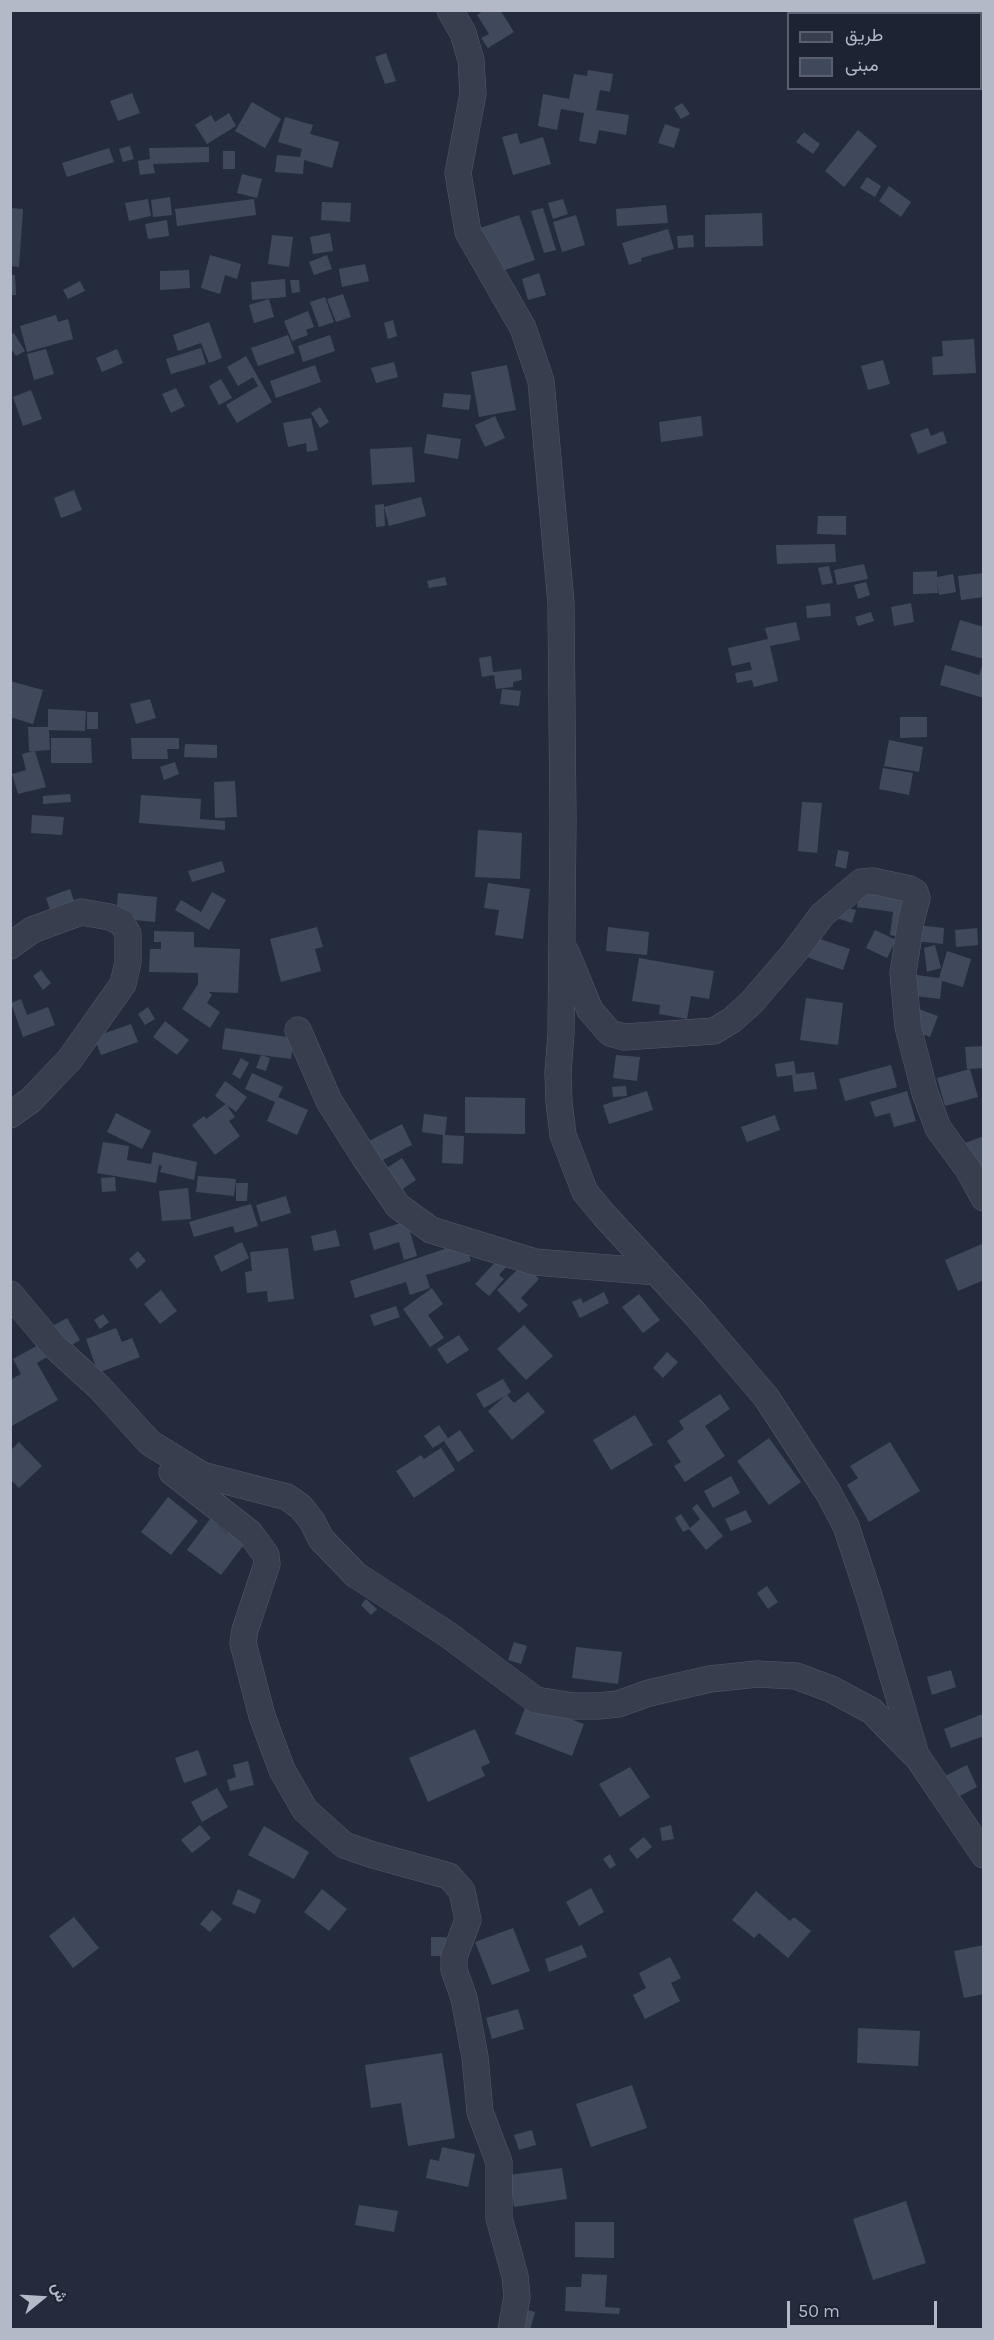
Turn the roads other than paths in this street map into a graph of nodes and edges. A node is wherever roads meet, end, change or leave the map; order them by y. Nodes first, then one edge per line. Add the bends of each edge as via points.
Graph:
1 (450, 10) edge
2 (561, 941) junction
3 (10, 946) edge
4 (298, 1030) dead end
5 (10, 1115) edge
6 (984, 1198) edge
7 (657, 1272) junction
8 (10, 1294) edge
9 (150, 1443) junction
10 (916, 1755) junction
11 (984, 1855) edge
12 (511, 2330) edge

1 - 2 street via 463,33 471,60 473,94 458,173 468,232 523,328 541,381 561,603
2 - 6 street via 590,1010 610,1033 624,1037 714,1031 752,1003 822,915 861,882 910,888 917,898 903,973 908,1028 938,1128
2 - 7 street via 558,1092 563,1135 585,1192
3 - 5 street via 32,930 81,912 110,917 122,923 128,934 123,984 70,1059 31,1100
4 - 7 street via 329,1101 365,1158 398,1206 430,1230 535,1262
7 - 10 street via 766,1397 828,1492 846,1526
8 - 9 street via 54,1346 99,1387
9 - 10 street via 202,1475 287,1497 301,1507 321,1539 356,1575 447,1634 537,1700 598,1706 710,1679 757,1674 796,1676 831,1689 872,1712
9 - 12 street via 168,1469 250,1533 266,1556 267,1564 243,1643 270,1738 282,1770 305,1810 344,1845 449,1876 462,1891 468,1920 454,1957 454,1970 465,1998 480,2112 499,2162 499,2218 517,2297
10 - 11 street

